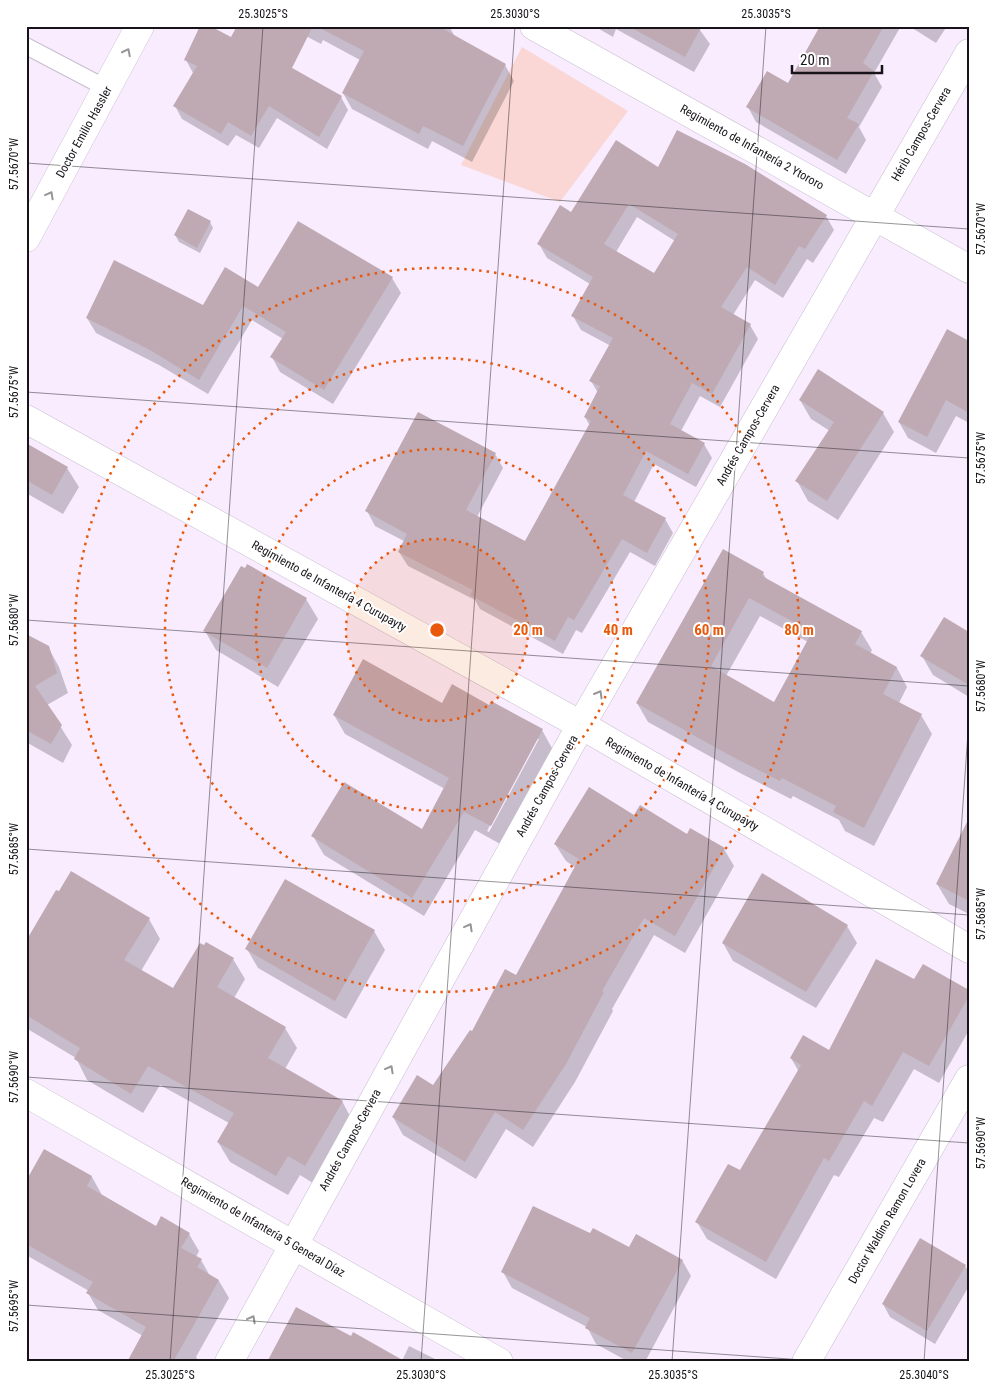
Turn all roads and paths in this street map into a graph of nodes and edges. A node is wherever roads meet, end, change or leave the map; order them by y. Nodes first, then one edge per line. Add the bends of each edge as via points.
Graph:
1 (140, 26) edge
2 (534, 26) edge
3 (26, 46) edge
4 (969, 53) edge
5 (108, 89) junction
6 (874, 215) junction
7 (26, 238) edge
8 (969, 269) edge
9 (26, 419) edge
10 (581, 725) junction
11 (969, 949) edge
12 (969, 1080) edge
13 (26, 1093) edge
14 (293, 1244) junction
15 (229, 1362) edge
16 (499, 1362) edge
17 (806, 1362) edge

5 -> 1 street, Doctor Emilio Hassler
2 - 6 street, Regimiento de Infantería 2 Ytororo
3 - 5 lane
4 - 6 street, Hérib Campos-Cervera
7 -> 5 street, Doctor Emilio Hassler
6 - 8 street, Regimiento de Infantería 2 Ytororo
10 -> 6 street, Andrés Campos-Cervera
9 - 10 street, Regimiento de Infantería 4 Curupayty
10 - 11 street, Regimiento de Infantería 4 Curupayty
14 -> 10 street, Andrés Campos-Cervera
12 - 17 street, Doctor Waldino Ramon Lovera
13 - 14 street, Regimiento de Infantería 5 General Díaz
15 -> 14 street, Andrés Campos-Cervera
14 - 16 street, Regimiento de Infantería 5 General Díaz

